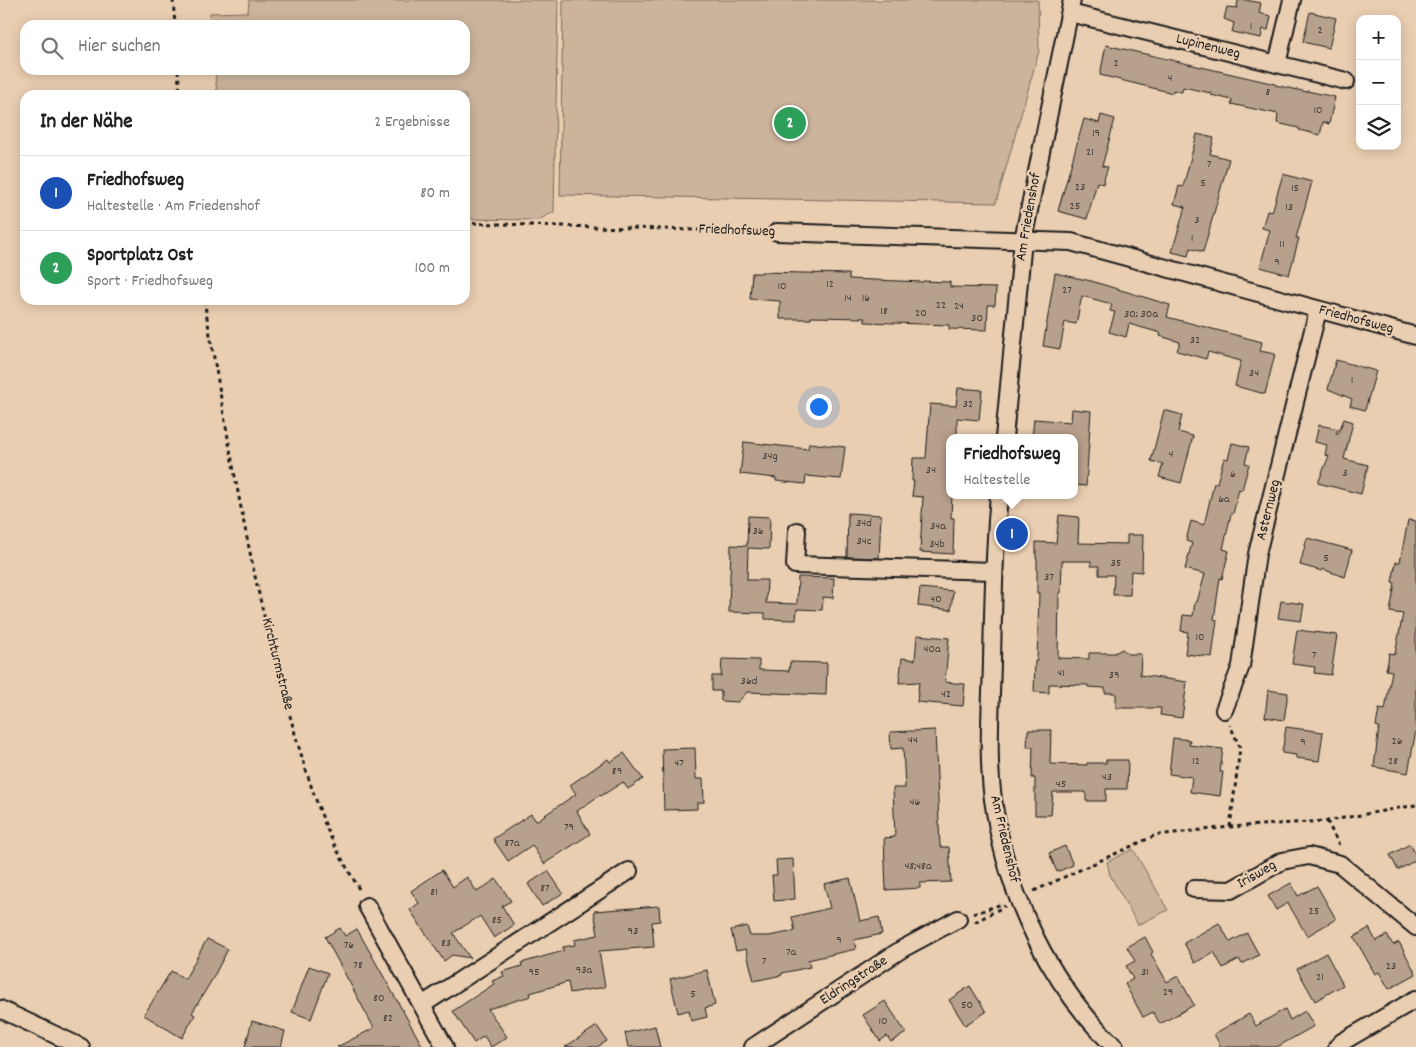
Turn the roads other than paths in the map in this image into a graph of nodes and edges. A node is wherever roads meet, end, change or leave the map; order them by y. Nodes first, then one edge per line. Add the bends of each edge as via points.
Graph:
1 (1292, 0) edge
2 (1071, 6) edge
3 (1277, 64) junction
4 (1346, 81) dead end
5 (777, 232) road end
6 (1023, 240) junction
7 (1318, 310) junction
8 (1416, 336) edge
9 (1004, 434) edge
10 (999, 499) edge
11 (797, 531) dead end
12 (994, 571) junction
13 (1224, 710) road end
14 (629, 870) dead end
15 (1194, 889) dead end
16 (367, 906) road end
17 (958, 919) road end
18 (1416, 927) edge
19 (1416, 999) edge
20 (422, 1004) junction
21 (0, 1009) edge
22 (81, 1047) edge
23 (445, 1047) edge
24 (753, 1047) edge
25 (1115, 1047) edge
26 (1337, 1047) edge

1 - 3 street
2 - 3 street, Lupinenweg
2 - 6 street, Am Friedenshof
3 - 4 street, Lupinenweg
5 - 6 street, Friedhofsweg
6 - 7 street, Friedhofsweg via 1071,242
6 - 9 street, Am Friedenshof
7 - 8 street, Friedhofsweg
7 - 13 street, Asternweg via 1258,554 1240,666
10 - 12 street, Am Friedenshof
11 - 12 street via 795,565
12 - 25 street, Am Friedenshof via 990,761 995,812 1005,857 1037,942 1060,981 1097,1030
14 - 20 street
15 - 18 street, Irisweg via 1231,890 1282,861 1309,856 1340,864
16 - 20 street
17 - 24 street, Eldringstraße via 902,949
19 - 26 street
20 - 23 street
21 - 22 street

